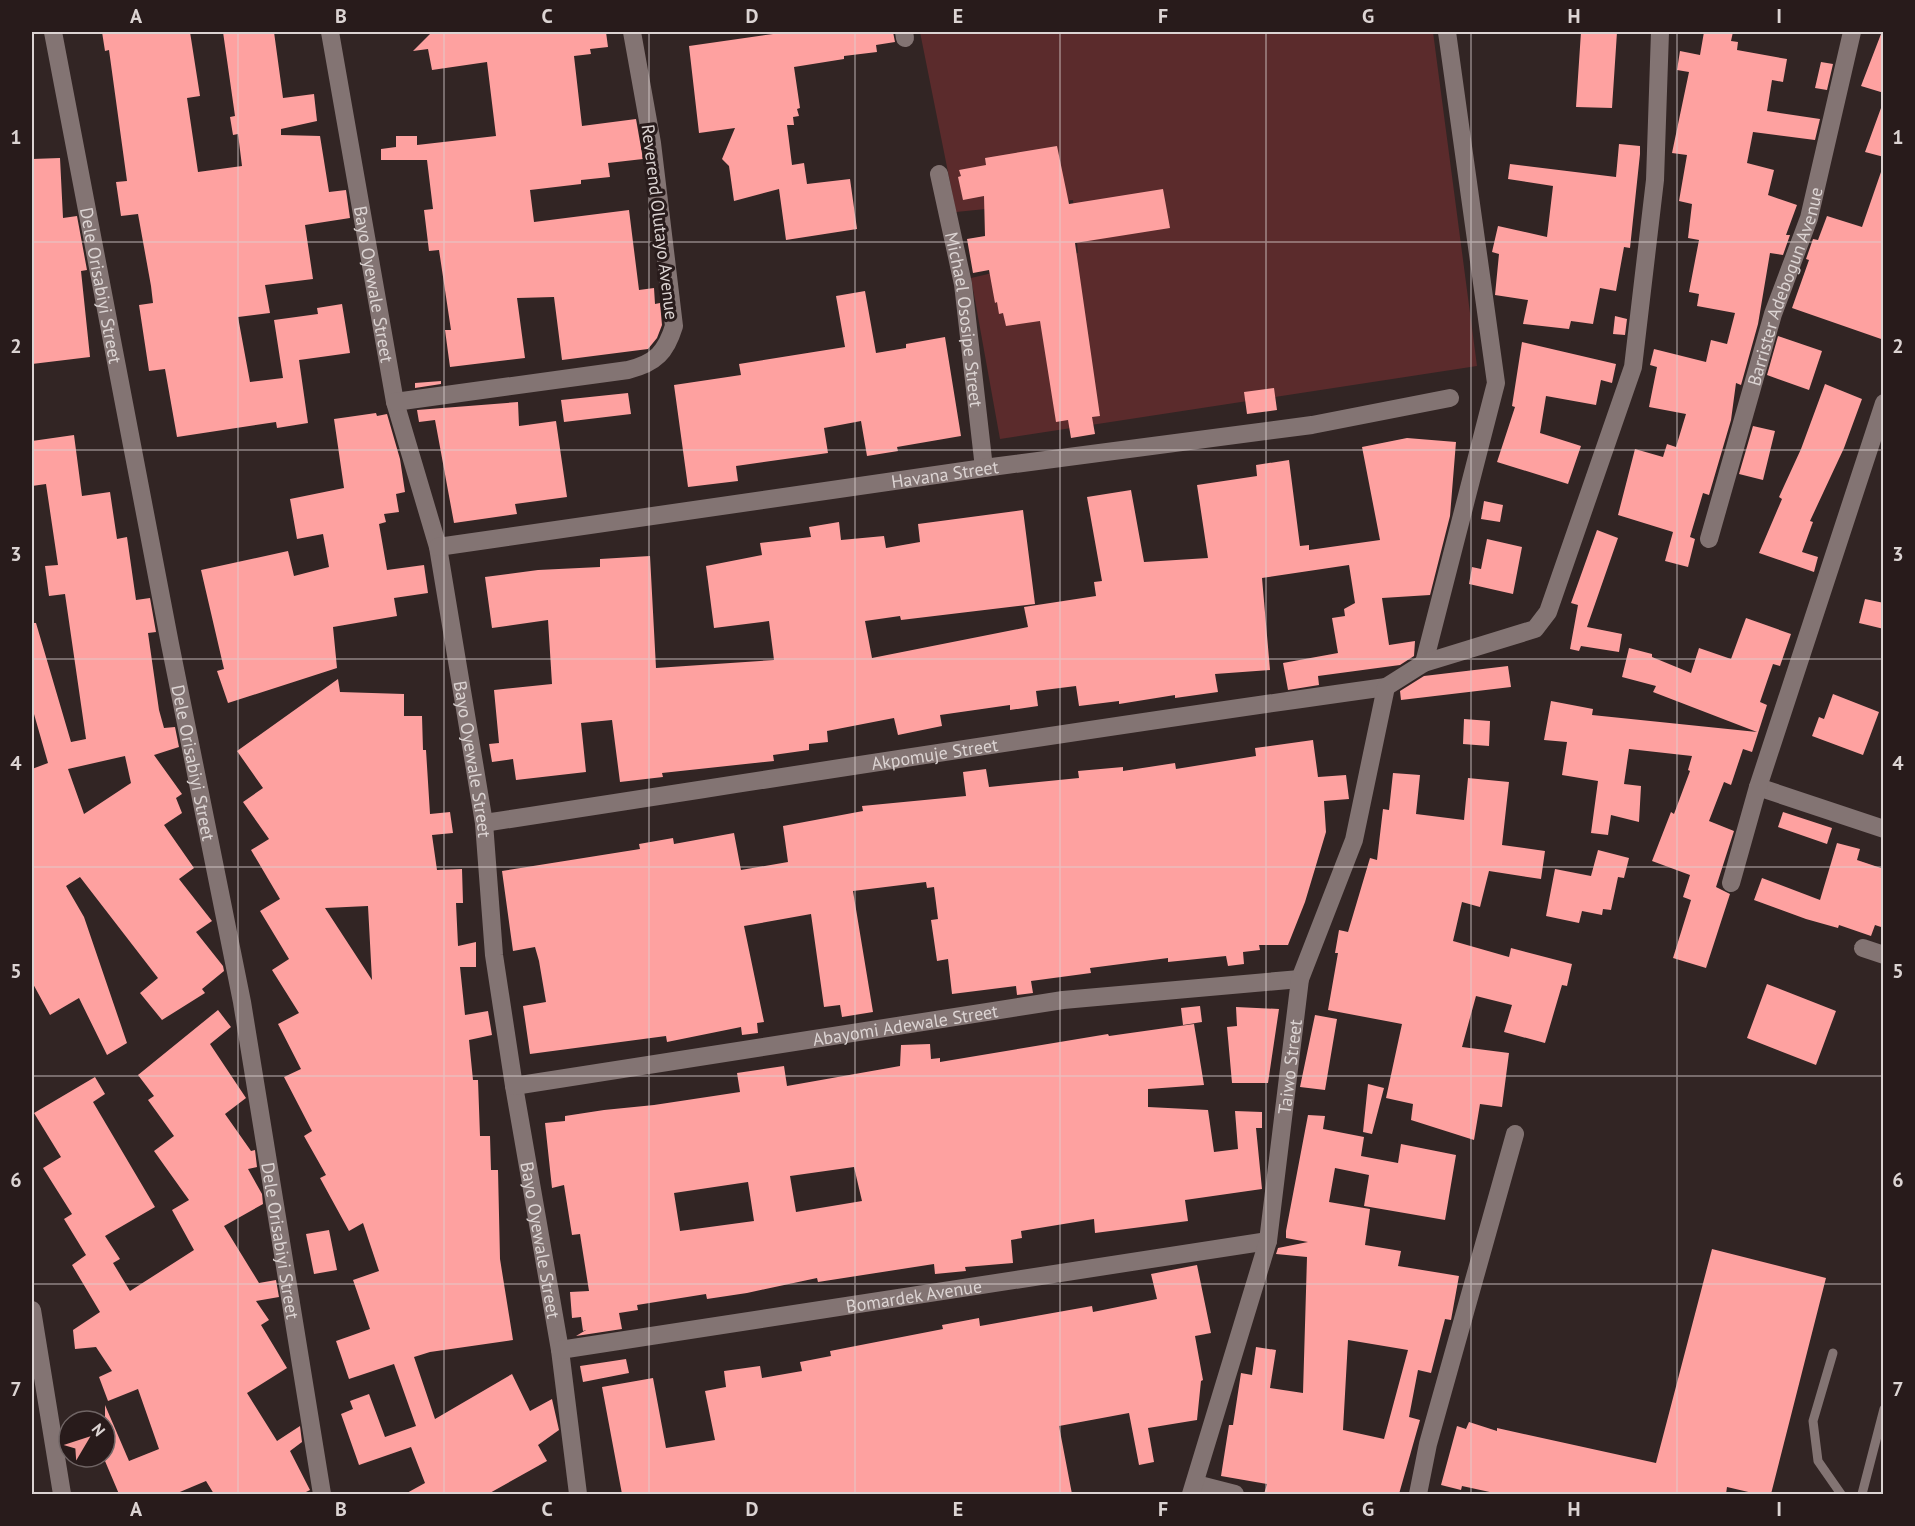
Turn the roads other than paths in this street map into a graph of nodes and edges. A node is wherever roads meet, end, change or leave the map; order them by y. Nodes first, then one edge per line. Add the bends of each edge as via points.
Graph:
1 (53, 32) edge
2 (330, 32) edge
3 (632, 32) edge
4 (1446, 32) edge
5 (1660, 32) edge
6 (1852, 32) edge
7 (939, 174) dead end
8 (1450, 398) dead end
9 (395, 402) junction
10 (1884, 403) edge
11 (984, 468) junction
12 (1709, 539) dead end
13 (438, 547) junction
14 (1424, 663) junction
15 (1386, 687) junction
16 (1758, 787) junction
17 (484, 823) junction
18 (1884, 829) edge
19 (1731, 883) dead end
20 (1863, 948) dead end
21 (1884, 955) edge
22 (1299, 979) junction
23 (514, 1086) junction
24 (1515, 1134) dead end
25 (1268, 1241) junction
26 (32, 1310) edge
27 (560, 1350) junction
28 (1833, 1353) dead end
29 (1884, 1409) edge
30 (1194, 1489) edge
31 (62, 1494) edge
32 (322, 1494) edge
33 (578, 1494) edge
34 (1235, 1494) edge
35 (1418, 1494) edge
36 (1841, 1494) edge
37 (1862, 1494) edge

1 - 32 street, Dele Orisabiyi Street via 242,1002
2 - 9 street, Bayo Oyewale Street
3 - 9 street, Reverend Olutayo Avenue via 652,143 674,326 668,347 657,359 628,370
4 - 14 street via 1496,383
5 - 14 street via 1655,180 1633,368 1548,612 1535,629
6 - 12 street, Barrister Adebogun Avenue via 1809,218 1773,314
7 - 11 street, Michael Ososipe Street via 963,285
8 - 11 street, Havana Street via 1312,425
9 - 13 street, Bayo Oyewale Street
10 - 16 street
11 - 13 street, Havana Street
13 - 17 street, Bayo Oyewale Street
14 - 15 street
15 - 17 street, Akpomuje Street via 1065,732
15 - 22 street, Taiwo Street via 1354,840
16 - 18 street
16 - 19 street
17 - 23 street, Bayo Oyewale Street via 494,955
20 - 21 street
22 - 23 street, Abayomi Adewale Street via 1063,1000
22 - 25 street, Taiwo Street
23 - 27 street, Bayo Oyewale Street
24 - 35 street via 1428,1444
25 - 27 street, Bomardek Avenue
25 - 30 street, Taiwo Street
26 - 31 street
27 - 33 street, Bayo Oyewale Street
28 - 36 lane via 1813,1421 1818,1461
29 - 37 lane
30 - 34 street

